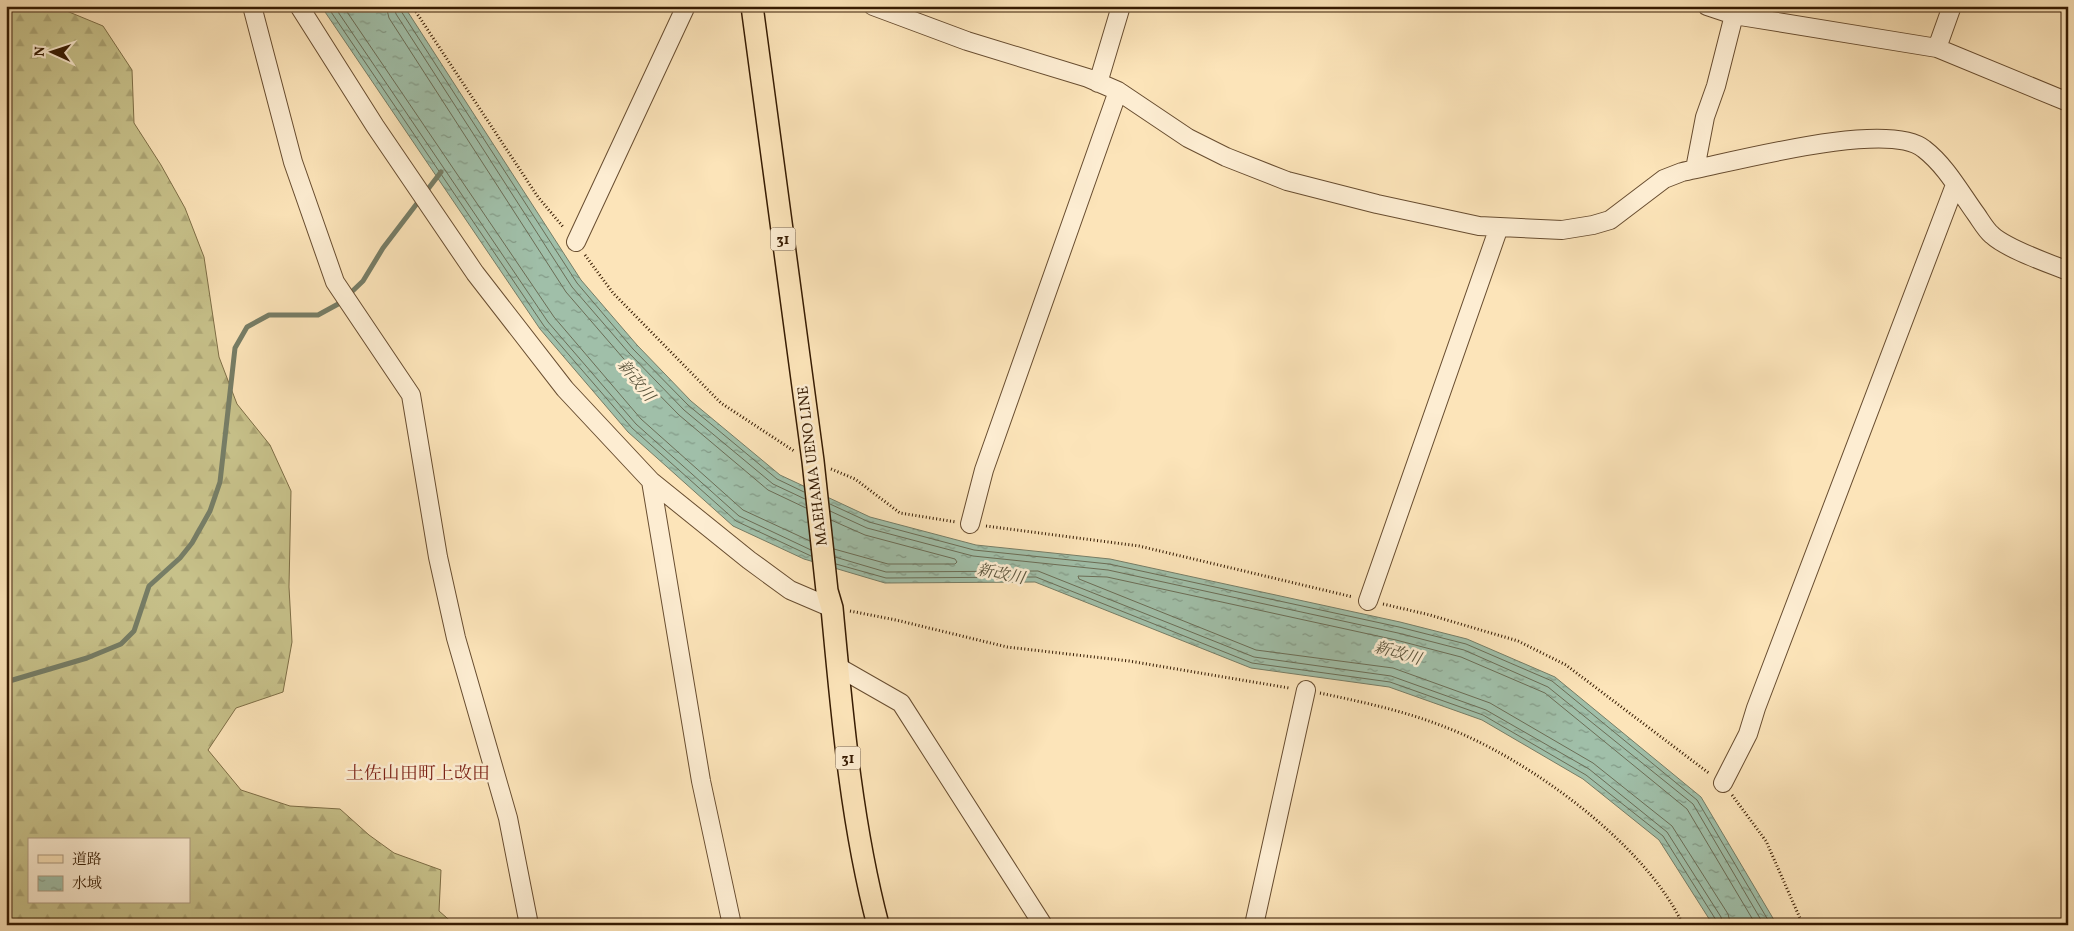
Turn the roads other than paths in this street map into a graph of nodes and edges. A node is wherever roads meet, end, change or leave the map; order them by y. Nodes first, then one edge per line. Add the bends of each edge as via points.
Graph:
1 (252, 6) edge
2 (299, 6) edge
3 (686, 6) edge
4 (752, 6) edge
5 (873, 6) edge
6 (1121, 6) edge
7 (1707, 6) edge
8 (1952, 6) edge
9 (1734, 15) junction
10 (1938, 48) junction
11 (1098, 83) junction
12 (1118, 91) junction
13 (2068, 102) edge
14 (1695, 170) junction
15 (1955, 185) junction
16 (1499, 227) junction
17 (576, 242) road end
18 (2068, 271) edge
19 (651, 481) junction
20 (970, 524) road end
21 (830, 599) junction
22 (1368, 601) road end
23 (838, 667) junction
24 (1306, 690) dead end
25 (1723, 783) road end
26 (529, 925) edge
27 (732, 925) edge
28 (878, 925) edge
29 (1043, 925) edge
30 (1254, 925) edge

1 - 26 street via 293,162 335,282 411,395 450,611 508,818
2 - 19 street via 374,126 475,273 565,388
3 - 17 street
4 - 21 main road, MAEHAMA UENO LINE / 31
5 - 11 street via 967,41
6 - 11 street
7 - 9 street
8 - 10 street
9 - 10 street
9 - 14 street via 1705,117
10 - 13 street
11 - 12 street
12 - 16 street via 1188,138 1287,181 1377,204 1479,226
12 - 20 street via 984,470
14 - 15 street via 1818,143 1866,138 1909,142 1923,147
14 - 16 street via 1664,179 1610,220 1593,225 1562,230
15 - 18 street via 1993,237
15 - 25 street via 1748,734
16 - 22 street
19 - 21 street via 790,590
19 - 27 street via 701,781
21 - 23 main road, MAEHAMA UENO LINE / 31
23 - 28 main road, MAEHAMA UENO LINE / 31 via 853,805
23 - 29 street via 901,703
24 - 30 street

